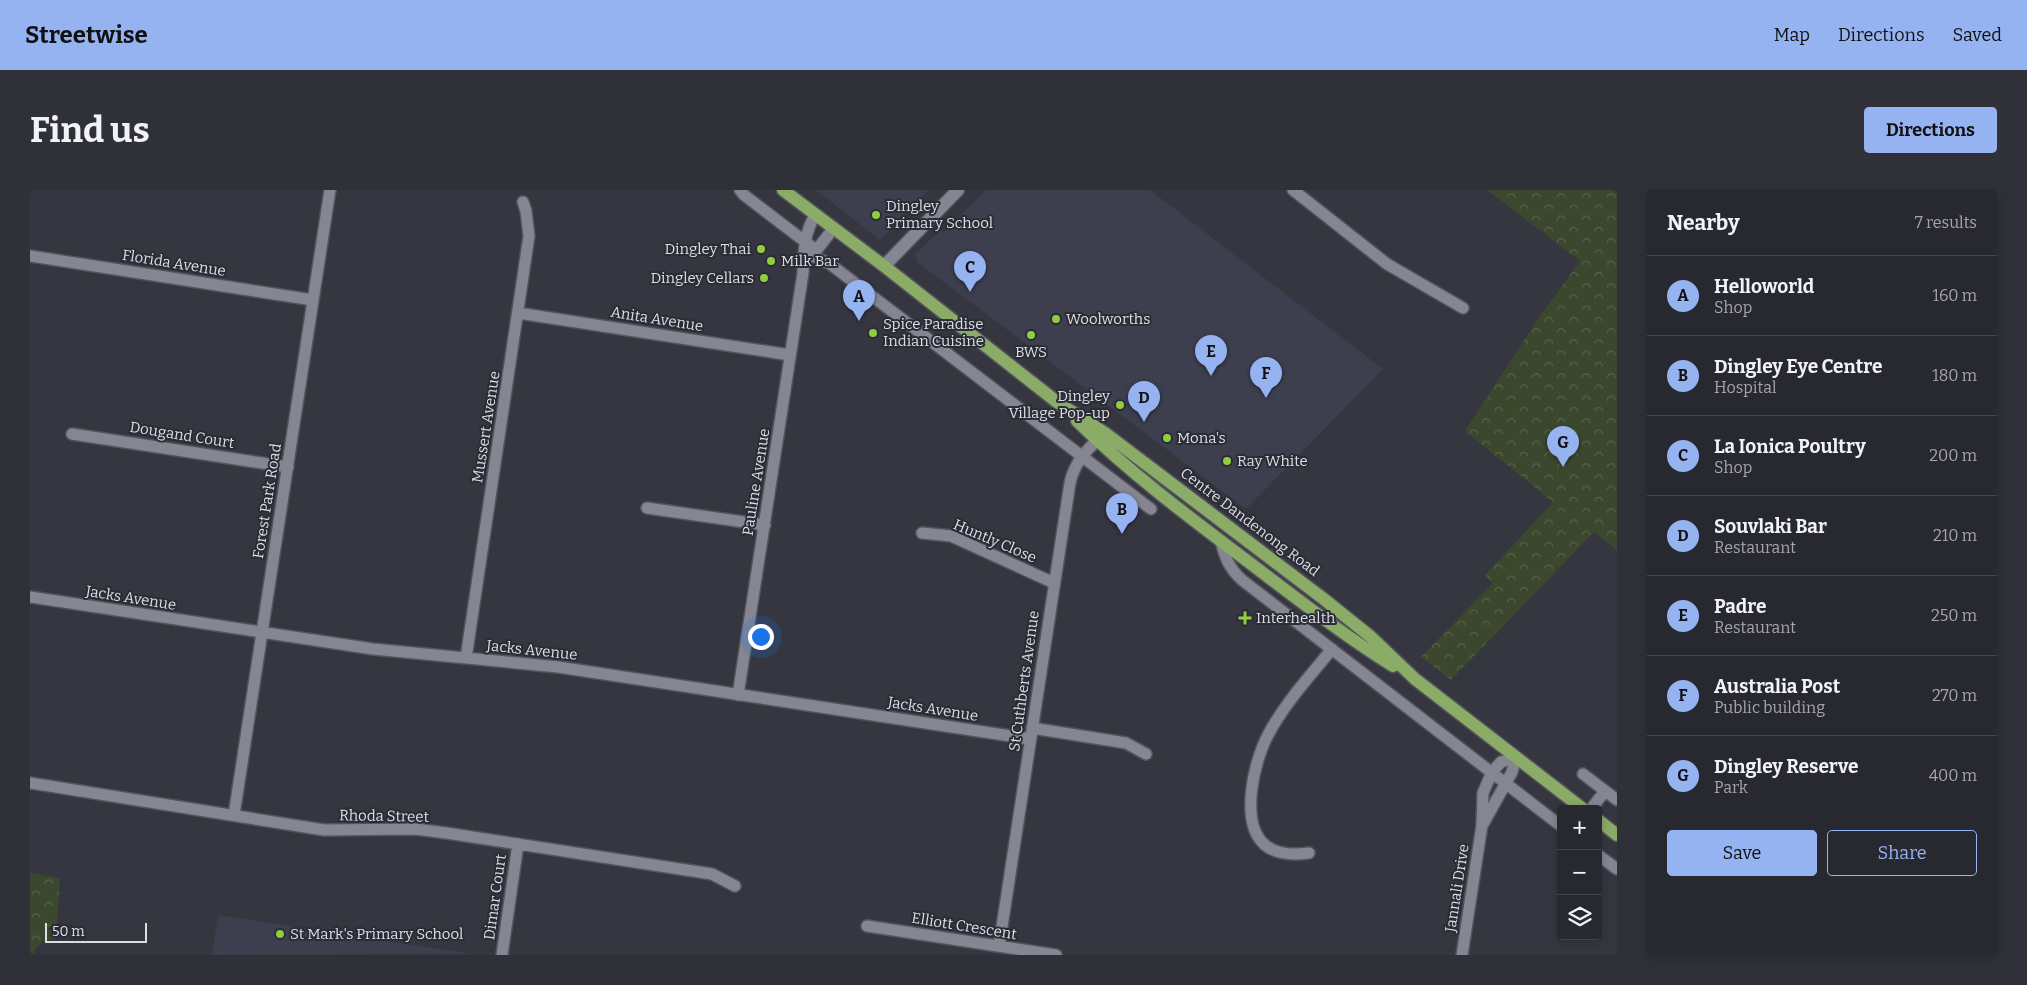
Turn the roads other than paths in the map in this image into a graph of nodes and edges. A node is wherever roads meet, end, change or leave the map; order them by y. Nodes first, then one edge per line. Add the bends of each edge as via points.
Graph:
1 (330, 190) edge
2 (740, 190) edge
3 (783, 190) edge
4 (958, 190) edge
5 (1293, 190) edge
6 (523, 202) dead end
7 (816, 215) junction
8 (834, 229) junction
9 (809, 250) junction
10 (30, 256) edge
11 (884, 266) junction
12 (313, 300) junction
13 (1463, 308) dead end
14 (518, 313) junction
15 (790, 355) junction
16 (72, 434) dead end
17 (1101, 436) junction
18 (1082, 456) junction
19 (288, 467) junction
20 (647, 508) dead end
21 (1151, 509) dead end
22 (765, 525) junction
23 (922, 533) dead end
24 (1221, 541) junction
25 (1054, 583) junction
26 (30, 598) edge
27 (262, 633) junction
28 (1332, 648) junction
29 (466, 658) junction
30 (1415, 679) junction
31 (738, 695) junction
32 (1031, 734) junction
33 (1146, 754) dead end
34 (1516, 757) junction
35 (1492, 772) junction
36 (1583, 774) dead end
37 (30, 782) edge
38 (1505, 782) junction
39 (1605, 791) junction
40 (1617, 800) edge
41 (1578, 805) edge
42 (1594, 805) edge
43 (234, 815) junction
44 (1557, 823) edge
45 (1602, 823) edge
46 (1482, 825) junction
47 (1617, 835) edge
48 (518, 844) junction
49 (1309, 853) dead end
50 (1602, 858) edge
51 (1617, 869) edge
52 (734, 886) dead end
53 (867, 926) dead end
54 (999, 946) junction
55 (502, 955) edge
56 (1056, 955) edge
57 (1462, 955) edge

1 - 12 street, Forest Park Road
2 - 9 street
3 - 7 main road, Centre Dandenong Road
4 - 11 main road
5 - 13 street via 1387,264
6 - 14 street, Mussert Avenue via 529,236
7 - 8 main road, Centre Dandenong Road
7 - 9 street, Pauline Avenue via 807,231
8 - 9 street, Pauline Avenue
8 - 11 main road, Centre Dandenong Road
9 - 15 street, Pauline Avenue
9 - 18 street
10 - 12 street, Florida Avenue
11 - 17 main road, Centre Dandenong Road
12 - 19 street, Forest Park Road
14 - 15 street, Anita Avenue
14 - 29 street, Mussert Avenue
15 - 22 street, Pauline Avenue
16 - 19 street, Dougand Court
17 - 18 street, St Cuthberts Avenue
17 - 24 main road, Centre Dandenong Road
17 - 30 main road, Centre Dandenong Road via 1325,600 1371,637
18 - 21 street
18 - 25 street, St Cuthberts Avenue via 1073,469
19 - 27 street, Forest Park Road
20 - 22 street
22 - 31 street, Pauline Avenue
23 - 25 street, Huntly Close via 951,536
24 - 28 street via 1231,570
24 - 30 main road, Centre Dandenong Road via 1362,647
25 - 32 street, St Cuthberts Avenue
26 - 27 street, Jacks Avenue
27 - 29 street, Jacks Avenue
27 - 43 street, Forest Park Road
28 - 35 street
28 - 49 street via 1267,736 1259,754 1252,795 1253,825 1263,844 1292,855
29 - 31 street, Jacks Avenue via 558,667
30 - 34 main road, Centre Dandenong Road
31 - 32 street, Jacks Avenue
32 - 33 street, Jacks Avenue via 1126,743
32 - 54 street, St Cuthberts Avenue
34 - 35 street via 1501,762
34 - 38 street, Jannali Drive
34 - 41 main road, Centre Dandenong Road
35 - 38 street
35 - 46 street, Jannali Drive via 1483,793
36 - 39 street
37 - 43 street, Rhoda Street
38 - 44 street
38 - 46 street, Jannali Drive
39 - 40 street
39 - 42 street
43 - 48 street, Rhoda Street via 324,830 416,829
45 - 47 main road
46 - 57 street, Jannali Drive
48 - 52 street, Rhoda Street via 712,874
48 - 55 street, Dimar Court
50 - 51 street
53 - 54 street, Elliott Crescent
54 - 56 street, Elliott Crescent

